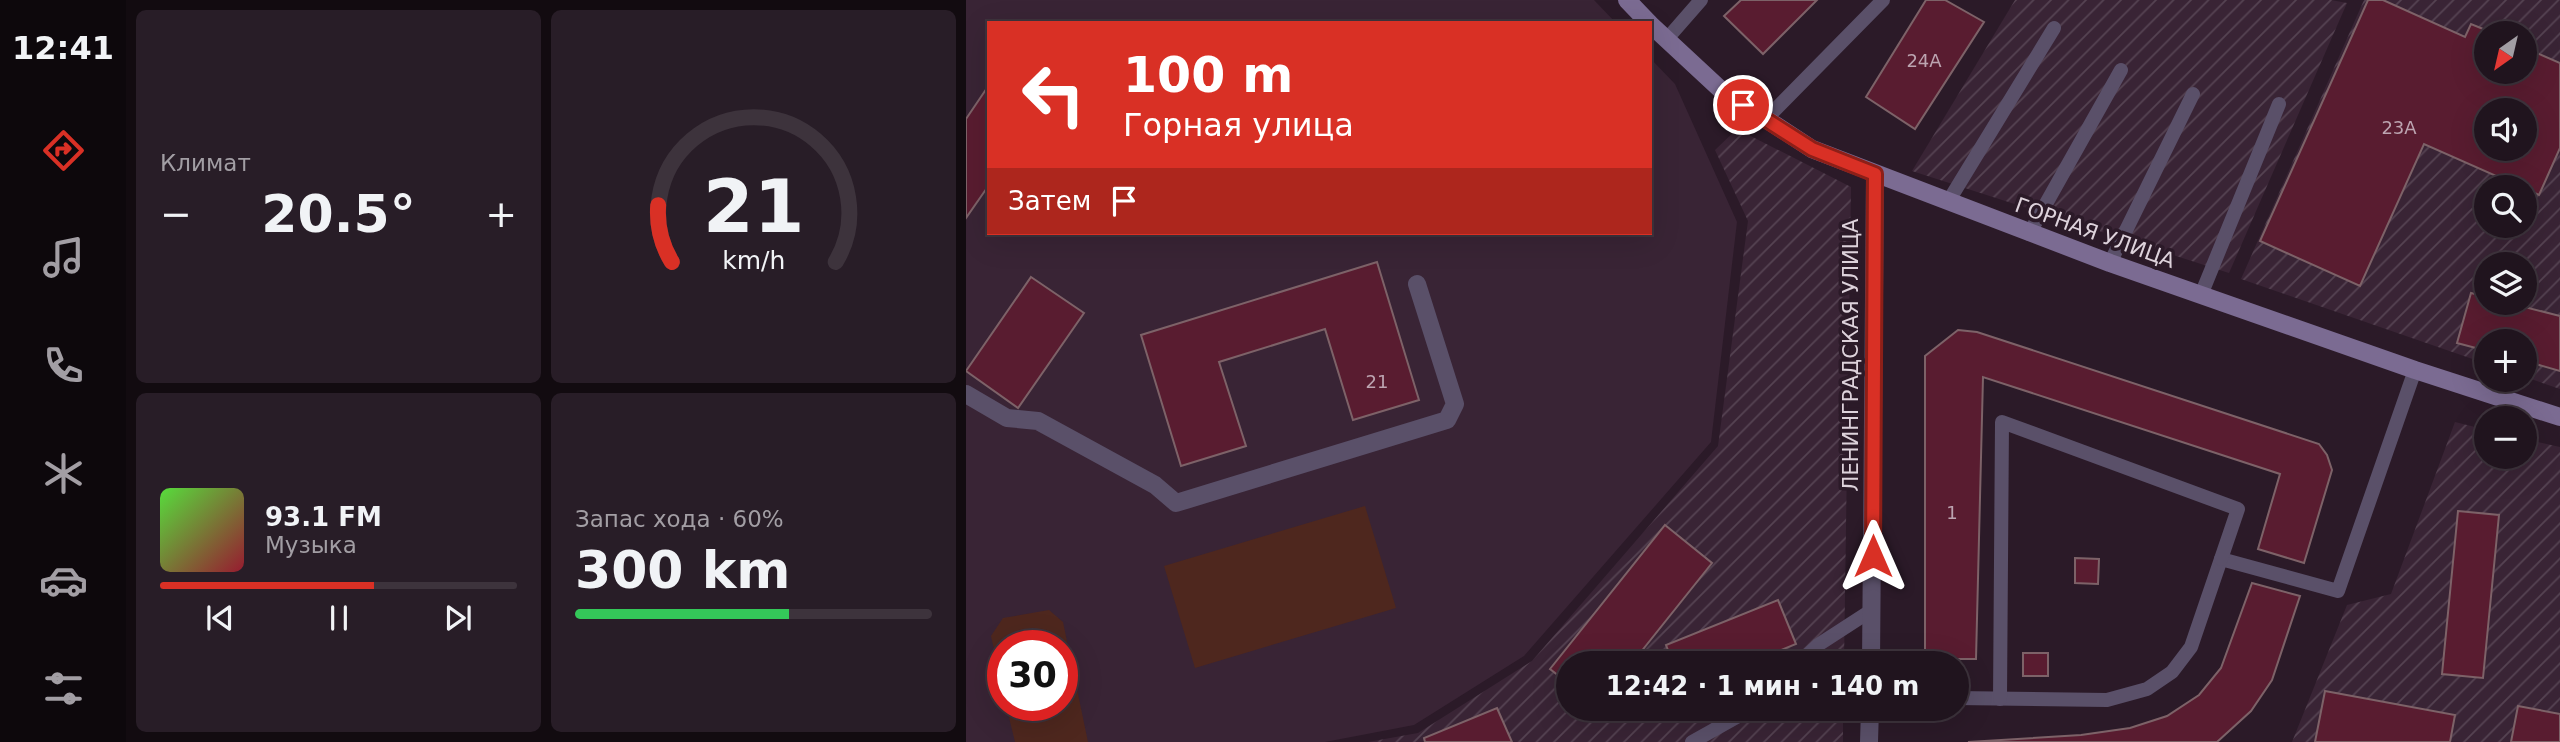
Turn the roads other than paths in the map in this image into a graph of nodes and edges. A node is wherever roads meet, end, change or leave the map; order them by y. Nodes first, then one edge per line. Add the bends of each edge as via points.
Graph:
1 (1627, 0) edge
2 (1701, 0) edge
3 (1883, 0) edge
4 (1648, 21) edge
5 (1652, 25) edge
6 (2054, 28) dead end
7 (1666, 40) junction
8 (2121, 69) dead end
9 (2193, 94) dead end
10 (2279, 104) dead end
11 (1765, 120) junction
12 (1875, 174) junction
13 (1948, 202) junction
14 (2029, 234) junction
15 (2110, 263) junction
16 (1416, 284) dead end
17 (2201, 295) junction
18 (2415, 370) junction
19 (966, 394) edge
20 (2560, 417) edge
21 (2221, 559) junction
22 (1872, 610) junction
23 (1812, 651) edge
24 (1871, 651) edge
25 (1969, 698) edge
26 (2000, 699) junction
27 (1730, 721) edge
28 (1870, 721) edge
29 (1692, 742) edge
30 (1869, 742) edge

1 - 4 street, ГОРНАЯ УЛИЦА
2 - 7 lane
3 - 11 lane
5 - 7 street, ГОРНАЯ УЛИЦА
6 - 13 lane
7 - 11 street, ГОРНАЯ УЛИЦА via 1720,89
8 - 14 lane
9 - 15 lane
10 - 17 lane
11 - 12 street, ГОРНАЯ УЛИЦА via 1812,149
12 - 13 street, ГОРНАЯ УЛИЦА
12 - 22 street, ЛЕНИНГРАДСКАЯ УЛИЦА
13 - 14 street, ГОРНАЯ УЛИЦА
14 - 15 street, ГОРНАЯ УЛИЦА
15 - 17 street, ГОРНАЯ УЛИЦА
16 - 19 street via 1455,404 1447,420 1176,503 1155,485 1038,421 1007,418
17 - 18 street, ГОРНАЯ УЛИЦА
18 - 20 street, ГОРНАЯ УЛИЦА
18 - 21 lane via 2338,592
21 - 26 lane via 2191,647 2172,673 2147,689 2107,700
21 - 26 lane via 2238,509 2002,422
22 - 23 lane
22 - 24 street, ЛЕНИНГРАДСКАЯ УЛИЦА
25 - 26 lane
27 - 29 lane
28 - 30 street

